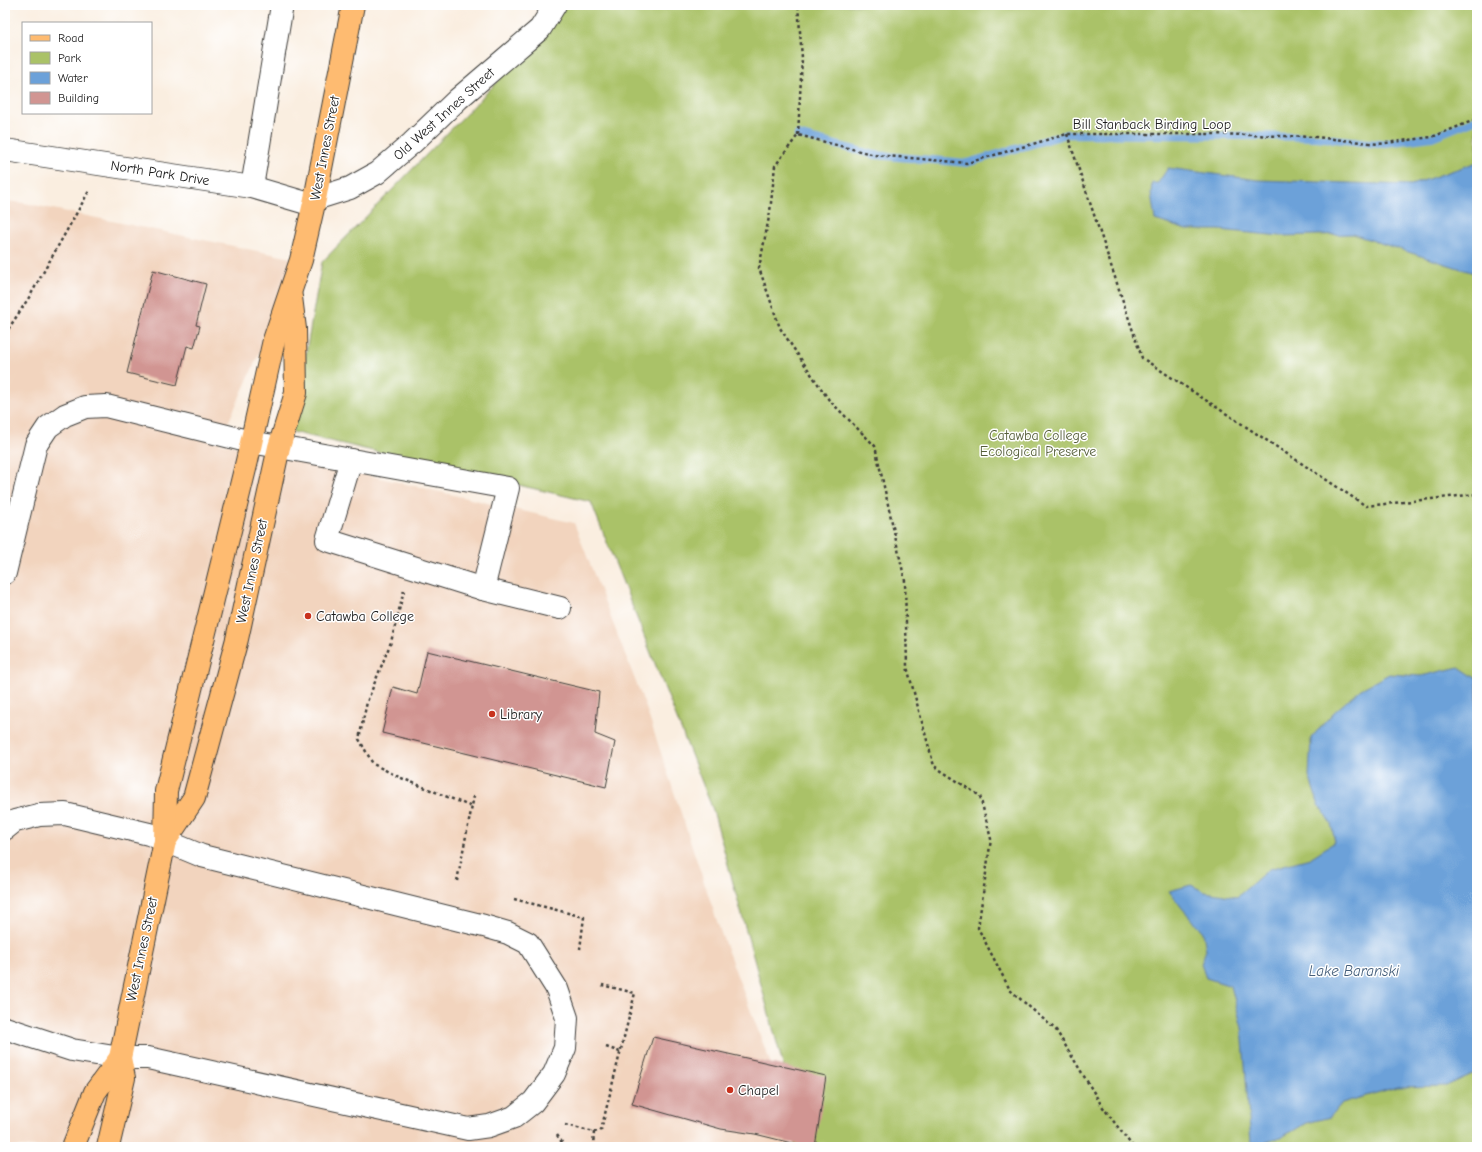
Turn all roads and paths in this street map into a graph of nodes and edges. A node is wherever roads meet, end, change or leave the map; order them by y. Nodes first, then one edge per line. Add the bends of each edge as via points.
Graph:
1 (282, 5) edge
2 (353, 5) edge
3 (555, 5) edge
4 (798, 5) edge
5 (1477, 119) edge
6 (1067, 134) junction
7 (798, 135) junction
8 (5, 150) edge
9 (252, 187) junction
10 (89, 191) dead end
11 (314, 202) junction
12 (291, 290) junction
13 (5, 334) edge
14 (251, 442) junction
15 (279, 448) junction
16 (351, 460) junction
17 (1477, 494) edge
18 (410, 566) junction
19 (5, 573) edge
20 (483, 589) junction
21 (560, 608) dead end
22 (474, 796) dead end
23 (472, 807) junction
24 (5, 829) edge
25 (164, 841) junction
26 (457, 880) dead end
27 (514, 899) dead end
28 (580, 949) dead end
29 (602, 985) dead end
30 (5, 1028) edge
31 (606, 1047) dead end
32 (620, 1052) junction
33 (120, 1058) junction
34 (565, 1125) dead end
35 (594, 1132) junction
36 (558, 1135) dead end
37 (73, 1147) edge
38 (108, 1147) edge
39 (565, 1147) edge
40 (593, 1147) edge
41 (1133, 1147) edge

1 - 9 street
2 - 11 main road, West Innes Street
3 - 11 street, Old West Innes Street via 540,29 377,173 350,188
4 - 7 path via 802,58
5 - 6 path, Bill Stanback Birding Loop via 1432,137 1378,144 1316,137
6 - 7 path, Bill Stanback Birding Loop via 967,163 875,155
6 - 17 path via 1142,358 1366,506
7 - 41 path via 775,166 770,212 759,268 780,328 829,400 875,446 905,581 907,666 934,766 980,796 991,839 978,928 1010,990 1056,1030 1102,1106
8 - 9 street, North Park Drive
9 - 11 street, North Park Drive
10 - 13 path via 30,296
11 - 12 main road, West Innes Street
12 - 14 main road, West Innes Street via 274,340
12 - 15 main road, West Innes Street via 296,393
14 - 15 street
14 - 19 street via 106,406 85,407 65,415 48,427 36,445
14 - 25 main road, West Innes Street via 166,791
15 - 16 street
15 - 25 main road, West Innes Street via 237,638 194,798
16 - 18 street via 327,540
16 - 20 street via 508,488
18 - 20 street
18 - 23 path via 391,642 367,702 359,739 373,764
20 - 21 street
22 - 23 path
23 - 26 path
24 - 25 street via 15,821 39,815 65,814 149,834
25 - 33 main road, West Innes Street
25 - 33 street via 202,856 484,926 528,942 557,989 567,1018 565,1048 554,1074 533,1102 514,1118 468,1129 148,1058
27 - 28 path via 584,917
29 - 32 path via 635,993
30 - 33 street via 72,1050
31 - 32 path
32 - 35 path via 601,1130
33 - 37 main road, West Innes Street via 95,1092
33 - 38 main road, West Innes Street via 124,1078
34 - 35 path
35 - 40 path
36 - 39 path

